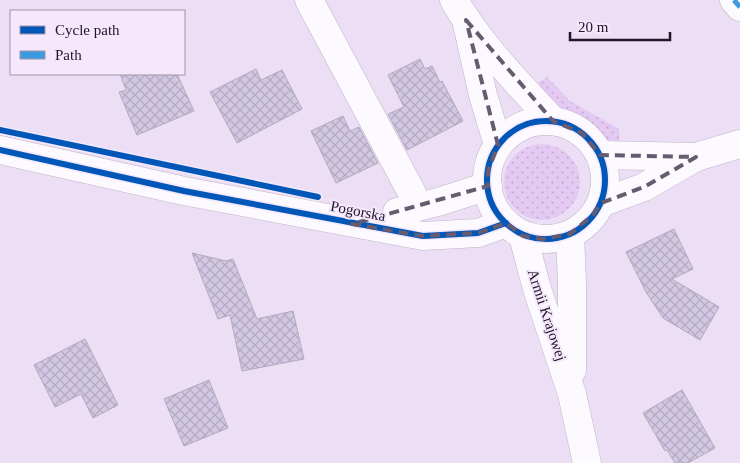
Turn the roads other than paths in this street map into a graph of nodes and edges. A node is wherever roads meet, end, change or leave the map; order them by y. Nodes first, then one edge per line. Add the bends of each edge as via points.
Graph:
1 (309, 0) edge
2 (734, 0) edge
3 (740, 7) edge
4 (460, 10) edge
5 (553, 121) junction
6 (740, 144) edge
7 (498, 145) junction
8 (0, 150) edge
9 (600, 155) junction
10 (696, 157) junction
11 (488, 186) junction
12 (600, 203) junction
13 (416, 207) junction
14 (352, 224) junction
15 (514, 229) junction
16 (570, 234) junction
17 (572, 394) junction
18 (588, 463) edge

1 - 13 street via 412,193
2 - 3 street
4 - 5 street
4 - 7 street
5 - 7 street via 537,121 522,126
5 - 9 street via 582,132
6 - 10 street
7 - 11 street via 488,172
8 - 14 street, Pogorska
9 - 10 street
9 - 12 street via 605,174
10 - 12 street via 644,187
11 - 13 street, Pogorska
11 - 15 street via 491,201
12 - 16 street via 581,228
13 - 14 street, Pogorska
14 - 15 street, Pogorska via 423,236
15 - 16 street via 543,239
15 - 17 street, Armii Krajowej
16 - 17 street, Armii Krajowej
17 - 18 street, Armii Krajowej

